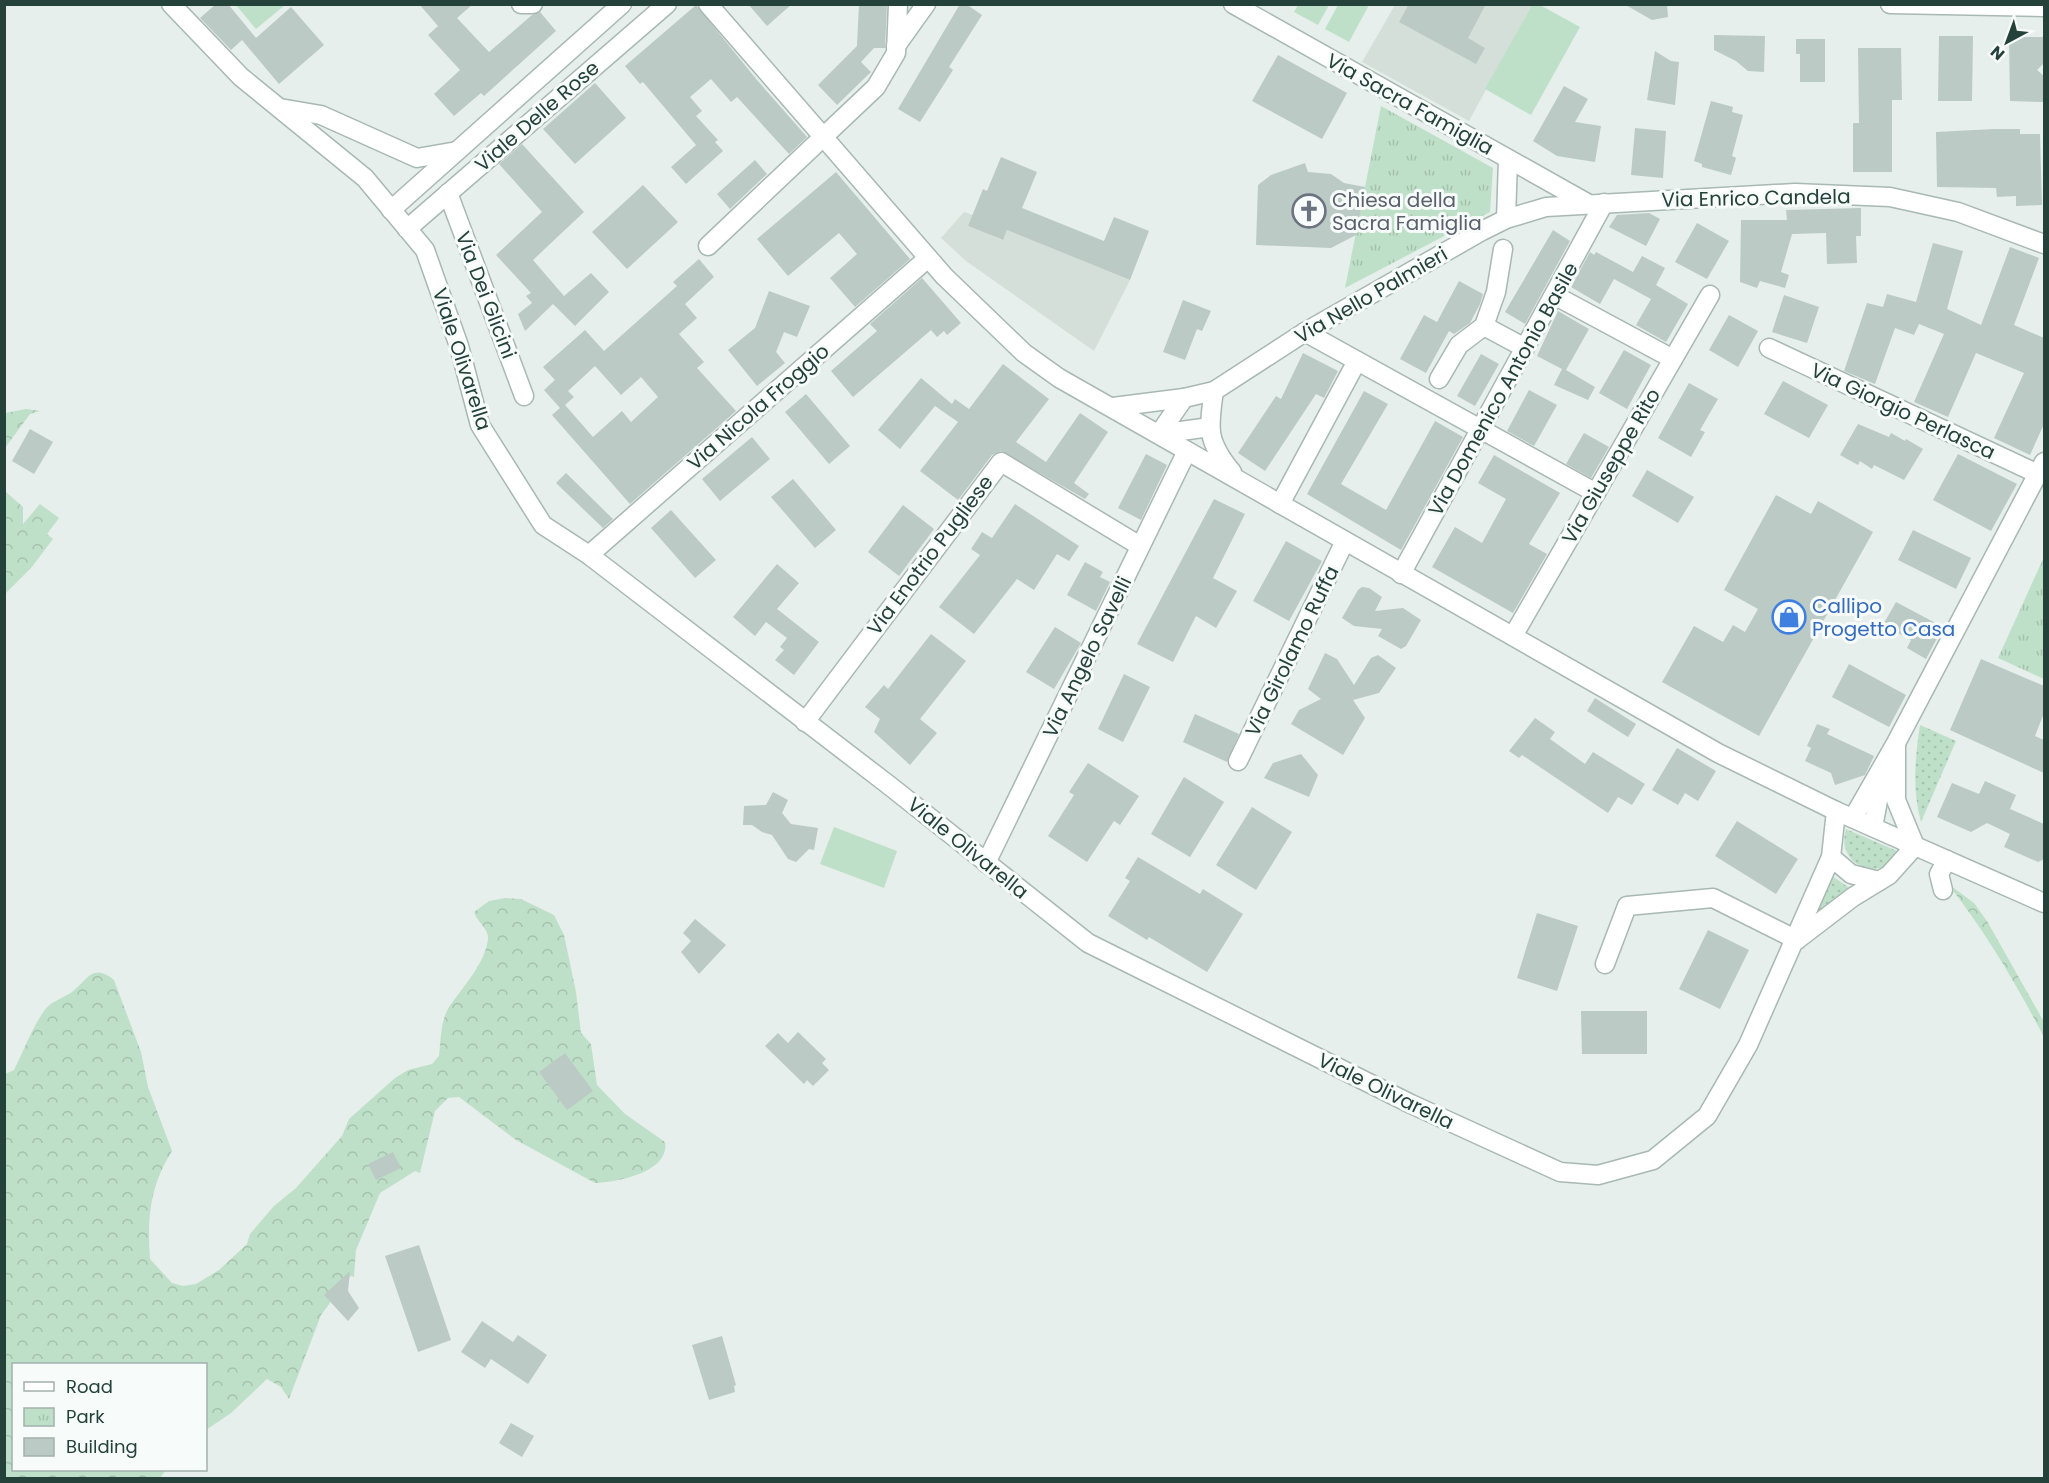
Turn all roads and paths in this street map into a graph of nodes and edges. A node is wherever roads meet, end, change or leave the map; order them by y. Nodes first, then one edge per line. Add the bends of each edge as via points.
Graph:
1 (171, 4) edge
2 (521, 4) edge
3 (533, 4) edge
4 (622, 4) edge
5 (667, 4) edge
6 (708, 4) edge
7 (898, 4) edge
8 (926, 4) edge
9 (1233, 4) edge
10 (1890, 4) edge
11 (2044, 7) edge
12 (896, 46) junction
13 (279, 108) junction
14 (824, 139) junction
15 (457, 151) junction
16 (1508, 159) junction
17 (448, 193) junction
18 (1596, 203) junction
19 (391, 210) junction
20 (1506, 219) junction
21 (407, 229) junction
22 (2044, 244) edge
23 (708, 246) dead end
24 (1503, 249) dead end
25 (928, 258) junction
26 (1554, 295) junction
27 (1710, 295) dead end
28 (1484, 326) junction
29 (1305, 332) junction
30 (1525, 348) junction
31 (1769, 348) dead end
32 (1673, 359) junction
33 (1357, 361) junction
34 (1439, 379) dead end
35 (1214, 391) junction
36 (524, 396) dead end
37 (1184, 398) junction
38 (1113, 407) junction
39 (1209, 427) junction
40 (1480, 430) junction
41 (1159, 434) junction
42 (1187, 451) junction
43 (2041, 468) edge
44 (1239, 481) junction
45 (1596, 493) junction
46 (1280, 504) junction
47 (1345, 541) junction
48 (1140, 546) junction
49 (589, 555) junction
50 (1401, 574) junction
51 (1513, 636) junction
52 (805, 722) junction
53 (1896, 743) junction
54 (1886, 760) junction
55 (1238, 761) dead end
56 (1836, 811) junction
57 (1853, 818) junction
58 (1873, 827) junction
59 (1915, 846) junction
60 (1832, 857) junction
61 (1947, 860) junction
62 (986, 862) junction
63 (1879, 881) junction
64 (1942, 890) dead end
65 (2044, 903) edge
66 (1797, 940) junction
67 (1605, 964) dead end

1 - 13 street, Viale Olivarella via 241,77
2 - 3 street
4 - 15 street, Viale Delle Rose
5 - 17 street, Viale Delle Rose
6 - 14 street
7 - 12 street
8 - 12 street
9 - 16 street, Via Sacra Famiglia
10 - 11 street
12 - 14 street via 876,87
13 - 15 street via 321,116 417,158
13 - 19 street, Viale Olivarella via 365,178
14 - 23 street
14 - 25 street
15 - 19 street, Viale Delle Rose
16 - 18 street, Via Sacra Famiglia
16 - 20 street
17 - 21 street, Viale Delle Rose
17 - 36 street, Via Dei Glicini
18 - 20 street, Via Nello Palmieri via 1546,207
18 - 22 street, Via Enrico Candela via 1795,193 1890,197 1958,212
18 - 26 street, Via Domenico Antonio Basile
19 - 21 street, Viale Olivarella
20 - 29 street, Via Nello Palmieri
21 - 49 street, Viale Olivarella via 425,250 459,346 480,425 543,525
24 - 28 street via 1496,292
25 - 38 street via 1024,353 1059,378
25 - 49 street, Via Nicola Froggio
26 - 30 street, Via Domenico Antonio Basile
26 - 32 street
27 - 32 street, Via Giuseppe Rito
28 - 30 street
28 - 34 street via 1459,345
29 - 33 street
29 - 35 street, Via Nello Palmieri
30 - 40 street, Via Domenico Antonio Basile
31 - 43 street, Via Giorgio Perlasca
32 - 45 street, Via Giuseppe Rito
33 - 40 street
33 - 46 street
35 - 37 street, Via Nello Palmieri
35 - 39 street
37 - 38 street, Via Nello Palmieri
37 - 41 street
38 - 41 street
39 - 41 street
39 - 44 street via 1215,451
40 - 45 street
40 - 50 street, Via Domenico Antonio Basile
41 - 42 street
42 - 44 street
42 - 48 street, Via Angelo Savelli
43 - 53 street
44 - 46 street
45 - 51 street, Via Giuseppe Rito
46 - 47 street
47 - 50 street
47 - 55 street, Via Girolamo Ruffa
48 - 52 street, Via Enotrio Pugliese via 1001,462
48 - 62 street, Via Angelo Savelli
49 - 52 street, Viale Olivarella
50 - 51 street
51 - 56 street via 1718,753
52 - 62 street, Viale Olivarella
53 - 54 street
53 - 59 street via 1896,800
54 - 57 street
54 - 58 street
56 - 57 street
56 - 60 street, Viale Olivarella
57 - 58 street
58 - 59 street
59 - 61 street
59 - 63 street, Viale Olivarella
60 - 63 street via 1851,874
60 - 66 street, Viale Olivarella
61 - 64 street via 1939,874
61 - 65 street
62 - 66 street, Viale Olivarella via 1088,943 1412,1104 1560,1172 1598,1175 1653,1160 1707,1116 1748,1045
63 - 66 street, Viale Olivarella
66 - 67 street via 1713,898 1627,906

